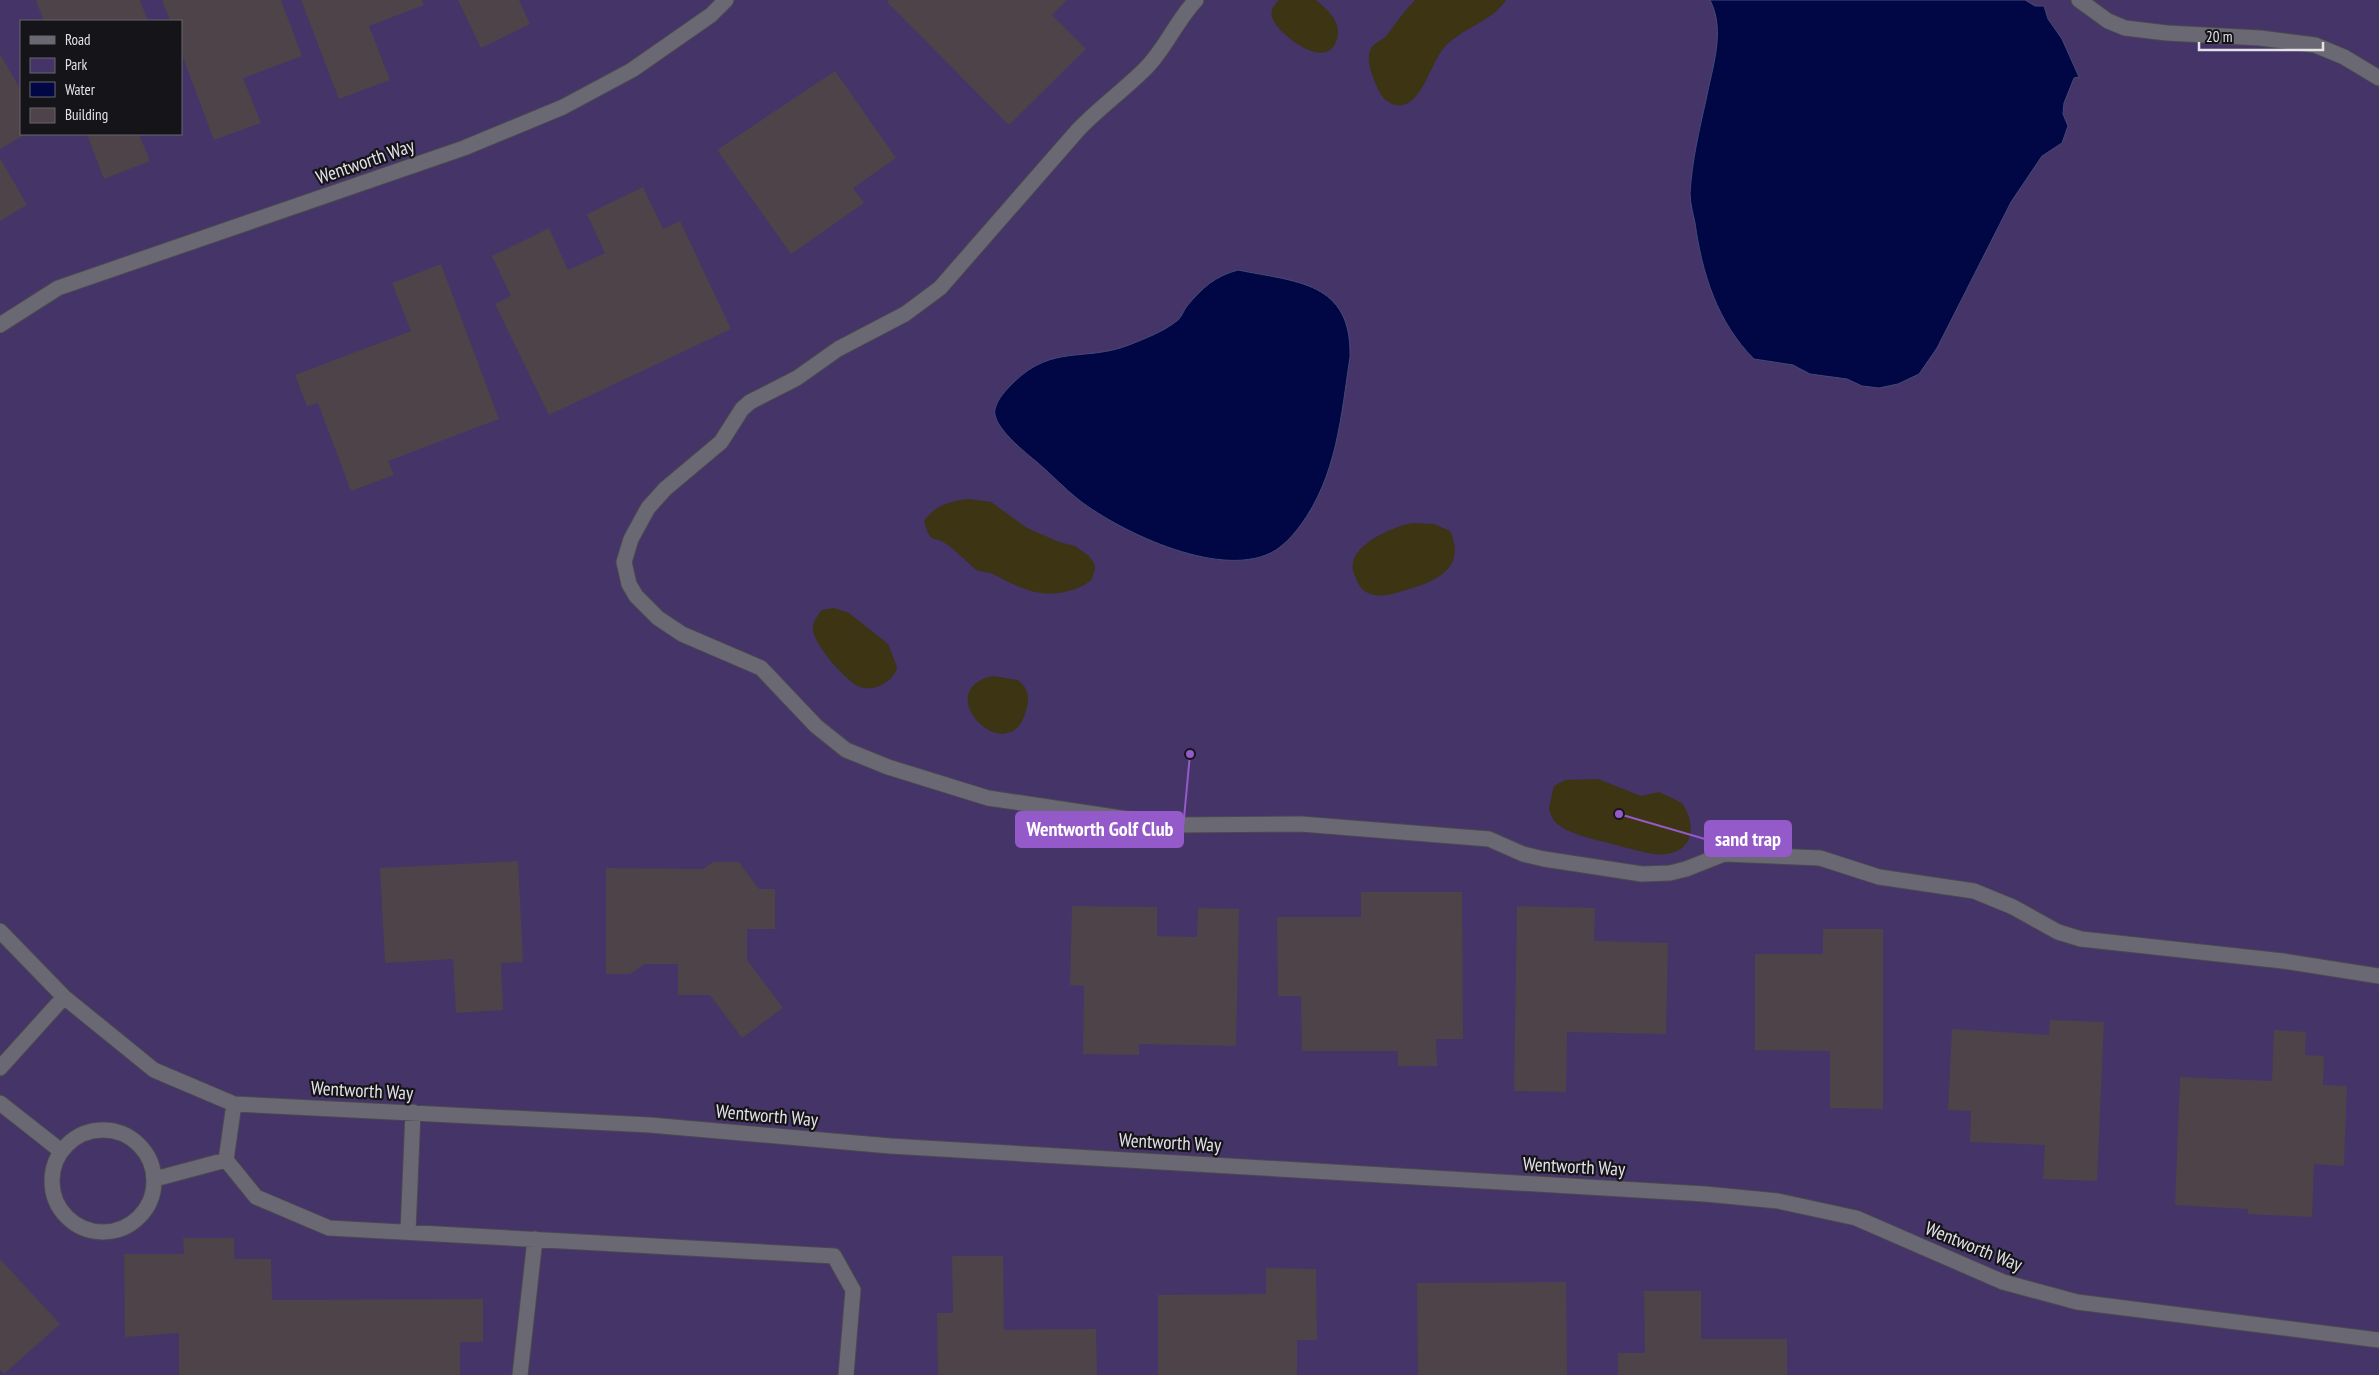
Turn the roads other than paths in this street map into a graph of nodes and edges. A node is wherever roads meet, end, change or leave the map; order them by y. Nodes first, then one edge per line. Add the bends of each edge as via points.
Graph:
1 (726, 0) edge
2 (1196, 0) edge
3 (2079, 0) edge
4 (2379, 78) edge
5 (0, 325) edge
6 (0, 931) edge
7 (2379, 976) edge
8 (64, 998) junction
9 (0, 1068) edge
10 (0, 1103) edge
11 (234, 1104) junction
12 (413, 1112) junction
13 (61, 1151) junction
14 (226, 1160) junction
15 (155, 1179) junction
16 (408, 1232) junction
17 (535, 1239) junction
18 (2379, 1340) edge
19 (520, 1375) edge
20 (846, 1375) edge

1 - 5 street, Wentworth Way via 711,15 632,70 564,107 464,148 58,288
2 - 7 street via 1150,63 1078,130 940,288 905,314 750,402 721,442 664,489 636,528 624,562 629,584 636,596 658,618 682,634 761,668 816,726 846,750 954,789 1012,803 1168,825 1301,824 1489,839 1544,859 1642,874 1678,871 1724,854 1820,858 1879,877 1980,893 2058,932 2081,939 2283,961
3 - 4 street via 2108,21 2125,28 2315,45 2344,57
6 - 8 street, Wentworth Way
8 - 9 street
8 - 11 street, Wentworth Way via 154,1070
10 - 13 street
11 - 12 street, Wentworth Way
11 - 14 street
12 - 16 street
12 - 18 street, Wentworth Way via 650,1125 890,1146 1778,1200 1856,1218 2002,1282 2077,1302
13 - 15 street via 80,1134 96,1129 113,1130 129,1136 142,1147 151,1162
13 - 15 street via 51,1174 52,1192 58,1208 69,1221 84,1229 101,1233 118,1231 133,1223 149,1203
14 - 15 street
14 - 16 street via 256,1197 329,1228
16 - 17 street
17 - 19 street
17 - 20 street via 834,1256 853,1290

